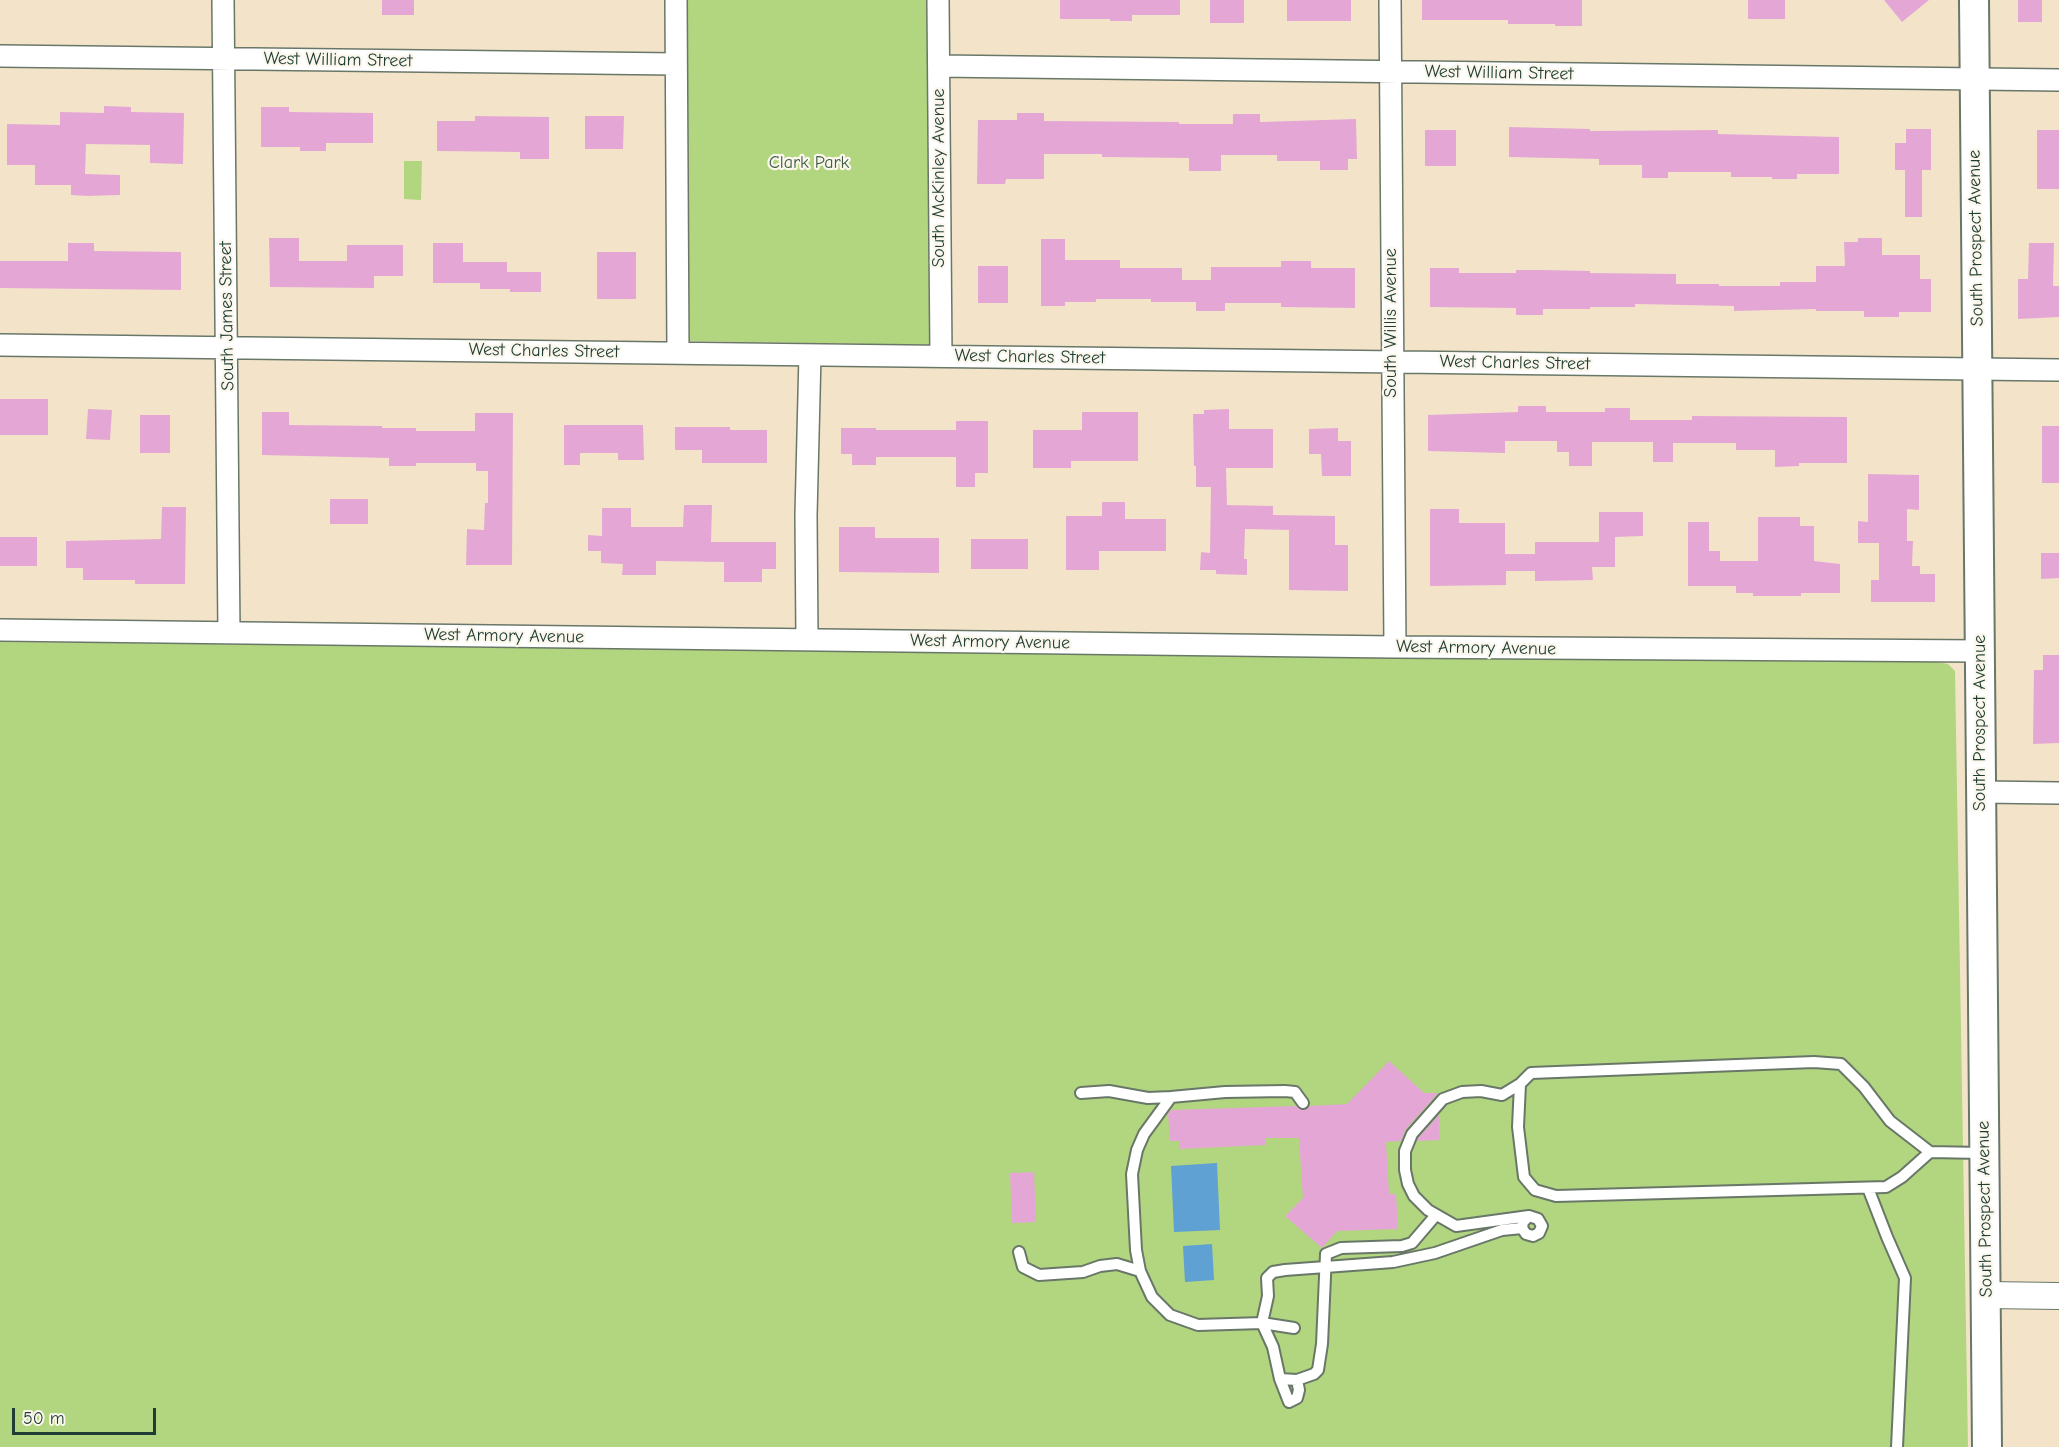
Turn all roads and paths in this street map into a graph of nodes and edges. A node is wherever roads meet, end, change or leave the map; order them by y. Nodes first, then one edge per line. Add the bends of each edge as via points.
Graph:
1 (223, 0) edge
2 (676, 0) edge
3 (938, 0) edge
4 (1390, 0) edge
5 (1974, 0) edge
6 (0, 56) edge
7 (224, 58) junction
8 (676, 64) junction
9 (939, 66) junction
10 (1390, 72) junction
11 (1974, 78) junction
12 (2059, 80) edge
13 (0, 345) edge
14 (227, 347) junction
15 (678, 353) junction
16 (810, 355) junction
17 (940, 356) junction
18 (1392, 361) junction
19 (1977, 369) junction
20 (2059, 370) edge
21 (0, 630) edge
22 (230, 632) junction
23 (807, 639) junction
24 (1395, 647) junction
25 (1980, 651) junction
26 (1981, 792) junction
27 (2059, 793) edge
28 (1520, 1084) junction
29 (1081, 1093) dead end
30 (1171, 1097) junction
31 (1303, 1102) dead end
32 (1930, 1152) junction
33 (1984, 1153) junction
34 (1868, 1188) junction
35 (1436, 1215) junction
36 (1529, 1216) junction
37 (1522, 1228) junction
38 (1019, 1252) dead end
39 (1325, 1268) junction
40 (1140, 1271) junction
41 (1986, 1295) junction
42 (2059, 1296) edge
43 (1262, 1323) junction
44 (1294, 1328) dead end
45 (1280, 1379) junction
46 (1297, 1380) junction
47 (1897, 1447) edge
48 (1988, 1447) edge

1 - 7 street, South James Street
2 - 8 street
3 - 9 street, South McKinley Avenue
4 - 10 street, South Willis Avenue
5 - 11 main road, South Prospect Avenue
6 - 7 street, West William Street
7 - 8 street, West William Street
7 - 14 street, South James Street
8 - 15 street
9 - 10 street, West William Street
9 - 17 street, South McKinley Avenue
10 - 11 street, West William Street
10 - 18 street, South Willis Avenue
11 - 12 street, West William Street
11 - 19 main road, South Prospect Avenue
13 - 14 street, West Charles Street
14 - 15 street, West Charles Street
14 - 22 street, South James Street
15 - 16 street, West Charles Street
16 - 17 street, West Charles Street
16 - 23 street
17 - 18 street, West Charles Street
18 - 19 street, West Charles Street
18 - 24 street, South Willis Avenue
19 - 20 street, West Charles Street
19 - 25 main road, South Prospect Avenue
21 - 22 street, West Armory Avenue
22 - 23 street, West Armory Avenue
23 - 24 street, West Armory Avenue
24 - 25 street, West Armory Avenue
25 - 26 main road, South Prospect Avenue
26 - 27 street
26 - 33 main road, South Prospect Avenue
28 - 32 lane via 1531,1073 1841,1064 1890,1121
28 - 34 lane via 1518,1127 1524,1177 1535,1190 1545,1193 1556,1196
28 - 35 lane via 1502,1095 1481,1091 1450,1095 1412,1134 1405,1151 1408,1184 1414,1196
29 - 30 lane via 1109,1091 1148,1098
30 - 31 lane via 1285,1091 1295,1092
30 - 40 lane via 1144,1134 1132,1174
32 - 33 lane
32 - 34 lane via 1886,1187
33 - 41 main road, South Prospect Avenue
34 - 47 lane via 1905,1278
35 - 36 lane via 1456,1226
35 - 39 lane via 1412,1243 1341,1248 1326,1254
36 - 37 lane
36 - 37 lane via 1538,1219 1542,1226 1539,1233 1526,1234
37 - 39 lane via 1393,1262
38 - 40 lane via 1023,1267 1039,1275 1083,1272 1117,1264
39 - 43 lane via 1272,1272 1267,1278
39 - 46 lane via 1318,1370
40 - 43 lane via 1152,1297 1170,1314 1198,1325
41 - 42 street
41 - 48 main road, South Prospect Avenue
43 - 44 lane
43 - 45 lane via 1273,1347
45 - 46 lane
45 - 46 lane via 1289,1402 1297,1398

